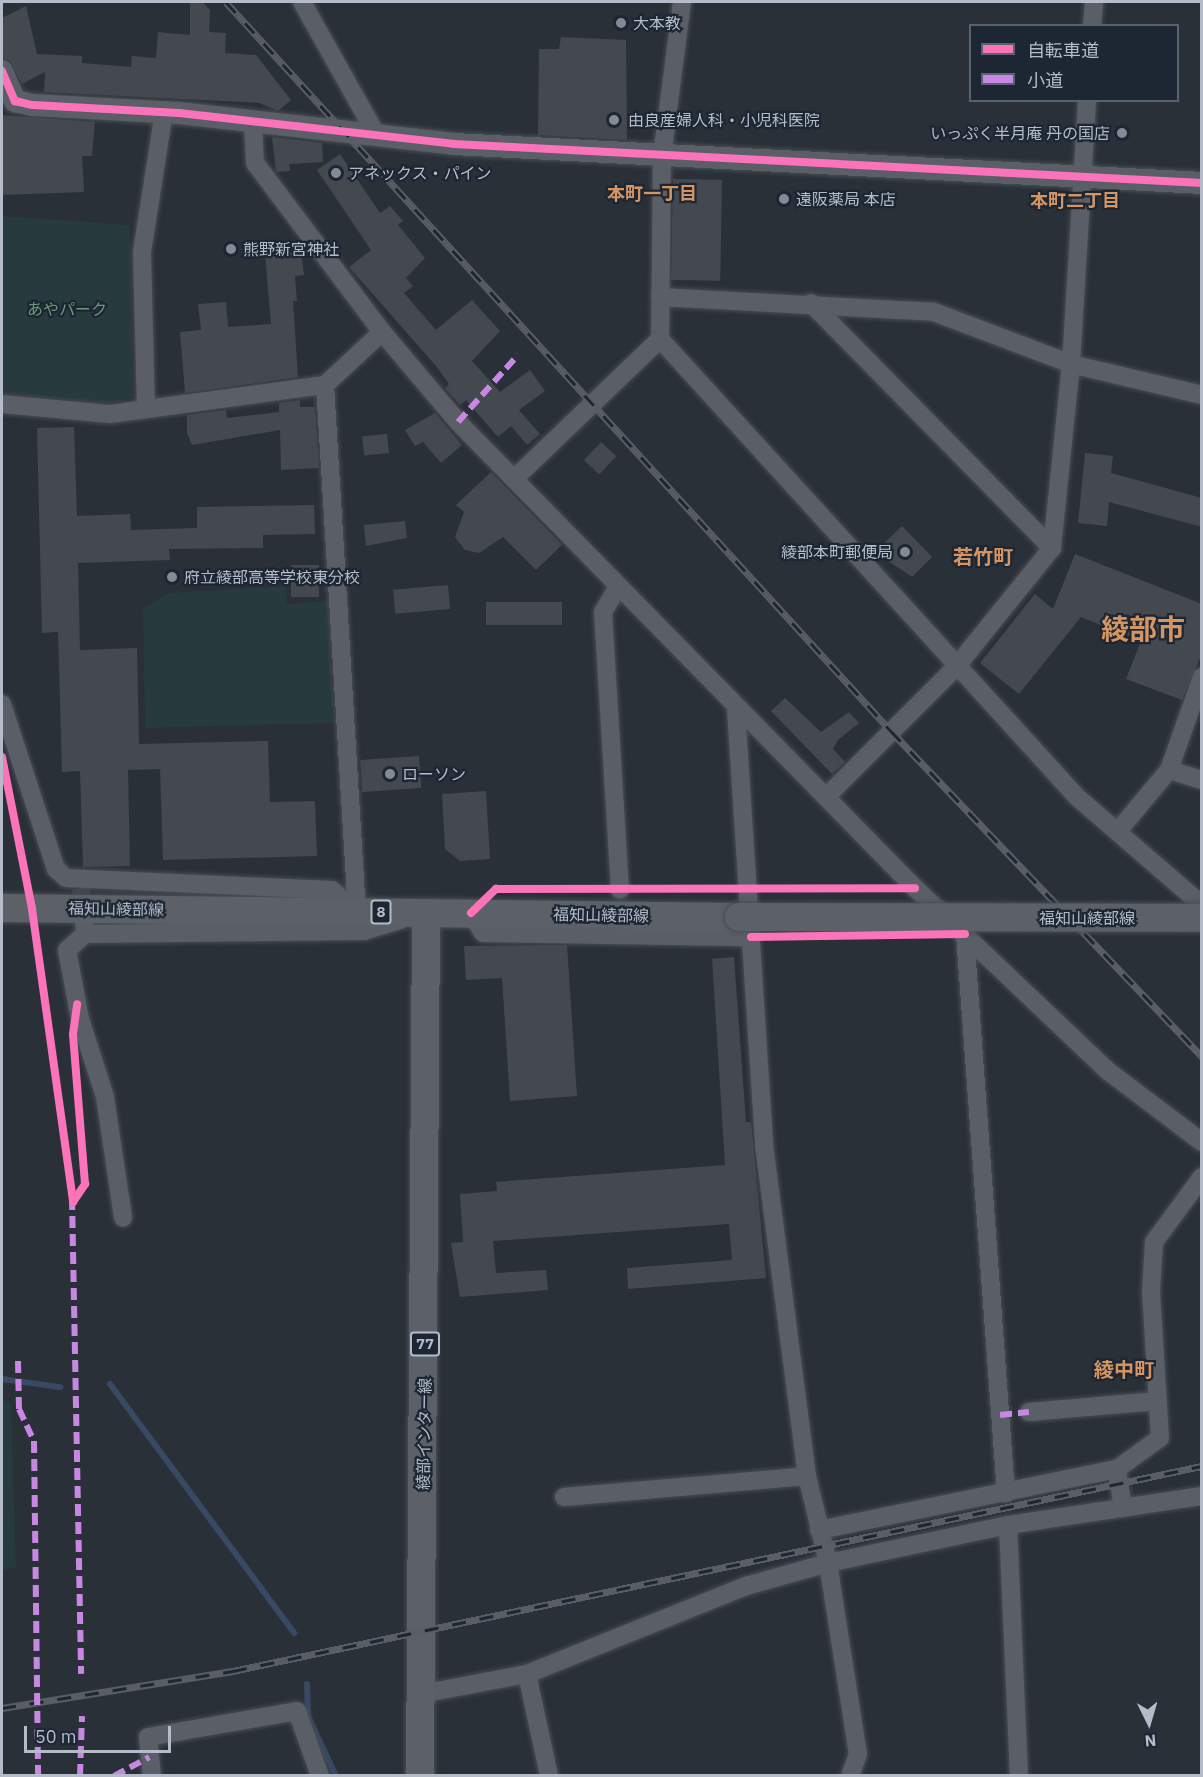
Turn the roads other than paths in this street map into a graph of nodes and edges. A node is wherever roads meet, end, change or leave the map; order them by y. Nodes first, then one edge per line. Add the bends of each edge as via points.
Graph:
1 (302, 2) edge
2 (682, 2) edge
3 (1094, 2) edge
4 (1092, 24) edge
5 (2, 71) edge
6 (1087, 102) edge
7 (164, 112) junction
8 (253, 123) junction
9 (375, 132) junction
10 (662, 155) junction
11 (1082, 176) junction
12 (1202, 183) edge
13 (660, 297) junction
14 (811, 303) junction
15 (382, 332) junction
16 (660, 339) junction
17 (1071, 364) junction
18 (325, 385) junction
19 (1202, 395) edge
20 (2, 404) edge
21 (146, 408) junction
22 (514, 479) junction
23 (1052, 548) junction
24 (618, 587) junction
25 (956, 667) junction
26 (1202, 677) edge
27 (2, 704) edge
28 (736, 709) junction
29 (1169, 770) junction
30 (1202, 780) edge
31 (826, 797) junction
32 (1118, 831) junction
33 (620, 889) dead end
34 (1198, 903) edge
35 (12, 908) edge
36 (357, 912) junction
37 (426, 913) junction
38 (745, 927) junction
39 (964, 934) junction
40 (1202, 1142) edge
41 (1202, 1177) edge
42 (123, 1218) dead end
43 (1158, 1401) junction
44 (1029, 1412) dead end
45 (1117, 1469) junction
46 (807, 1476) junction
47 (1006, 1494) junction
48 (1202, 1496) edge
49 (564, 1497) dead end
50 (1123, 1508) junction
51 (1008, 1526) junction
52 (819, 1530) junction
53 (828, 1563) junction
54 (527, 1674) junction
55 (421, 1694) junction
56 (152, 1776) edge
57 (320, 1776) edge
58 (420, 1776) edge
59 (549, 1776) edge
60 (850, 1776) edge
61 (1019, 1776) edge

1 - 9 street
2 - 10 street
3 - 4 street
5 - 7 street via 15,100 24,103
6 - 11 street
7 - 8 street
7 - 21 street via 142,252
8 - 9 street
8 - 15 street via 255,164
9 - 10 street via 454,144
10 - 11 street
10 - 13 street
11 - 12 street
11 - 17 street
13 - 14 street
13 - 16 street
14 - 17 street via 934,312
14 - 23 street
15 - 18 street
15 - 22 street
16 - 22 street
16 - 25 street
17 - 19 street
17 - 23 street
18 - 21 street
18 - 36 street
20 - 21 street via 110,414
22 - 24 street
23 - 25 street
24 - 28 street
24 - 33 street via 603,612
25 - 31 street
25 - 32 street via 1077,797
26 - 29 street
27 - 36 street via 56,869 66,878 81,884 332,891
28 - 31 street
28 - 38 street
29 - 30 street
29 - 32 street
31 - 39 street
32 - 34 street
34 - 38 main road, 福知山綾部線 / 8, bridge
35 - 36 main road, 福知山綾部線 / 8
36 - 37 main road, 福知山綾部線 / 8
37 - 38 main road, 福知山綾部線 / 8
37 - 42 street via 364,931 85,928 67,950 80,1019 105,1096
37 - 55 main road, 綾部インター線 / 77
38 - 46 street via 764,1145
39 - 40 street via 1108,1071
39 - 47 street
41 - 43 street via 1154,1242 1150,1292
43 - 44 street
43 - 45 street via 1160,1438
45 - 47 street
45 - 50 street
46 - 49 street
46 - 52 street
47 - 52 street
48 - 50 street
50 - 51 street
51 - 53 street
51 - 61 street
52 - 53 street
53 - 54 street via 746,1586
53 - 60 street via 858,1754
54 - 55 street
54 - 59 street
55 - 58 main road, 綾部インター線 / 77
56 - 57 street via 148,1737 297,1711

